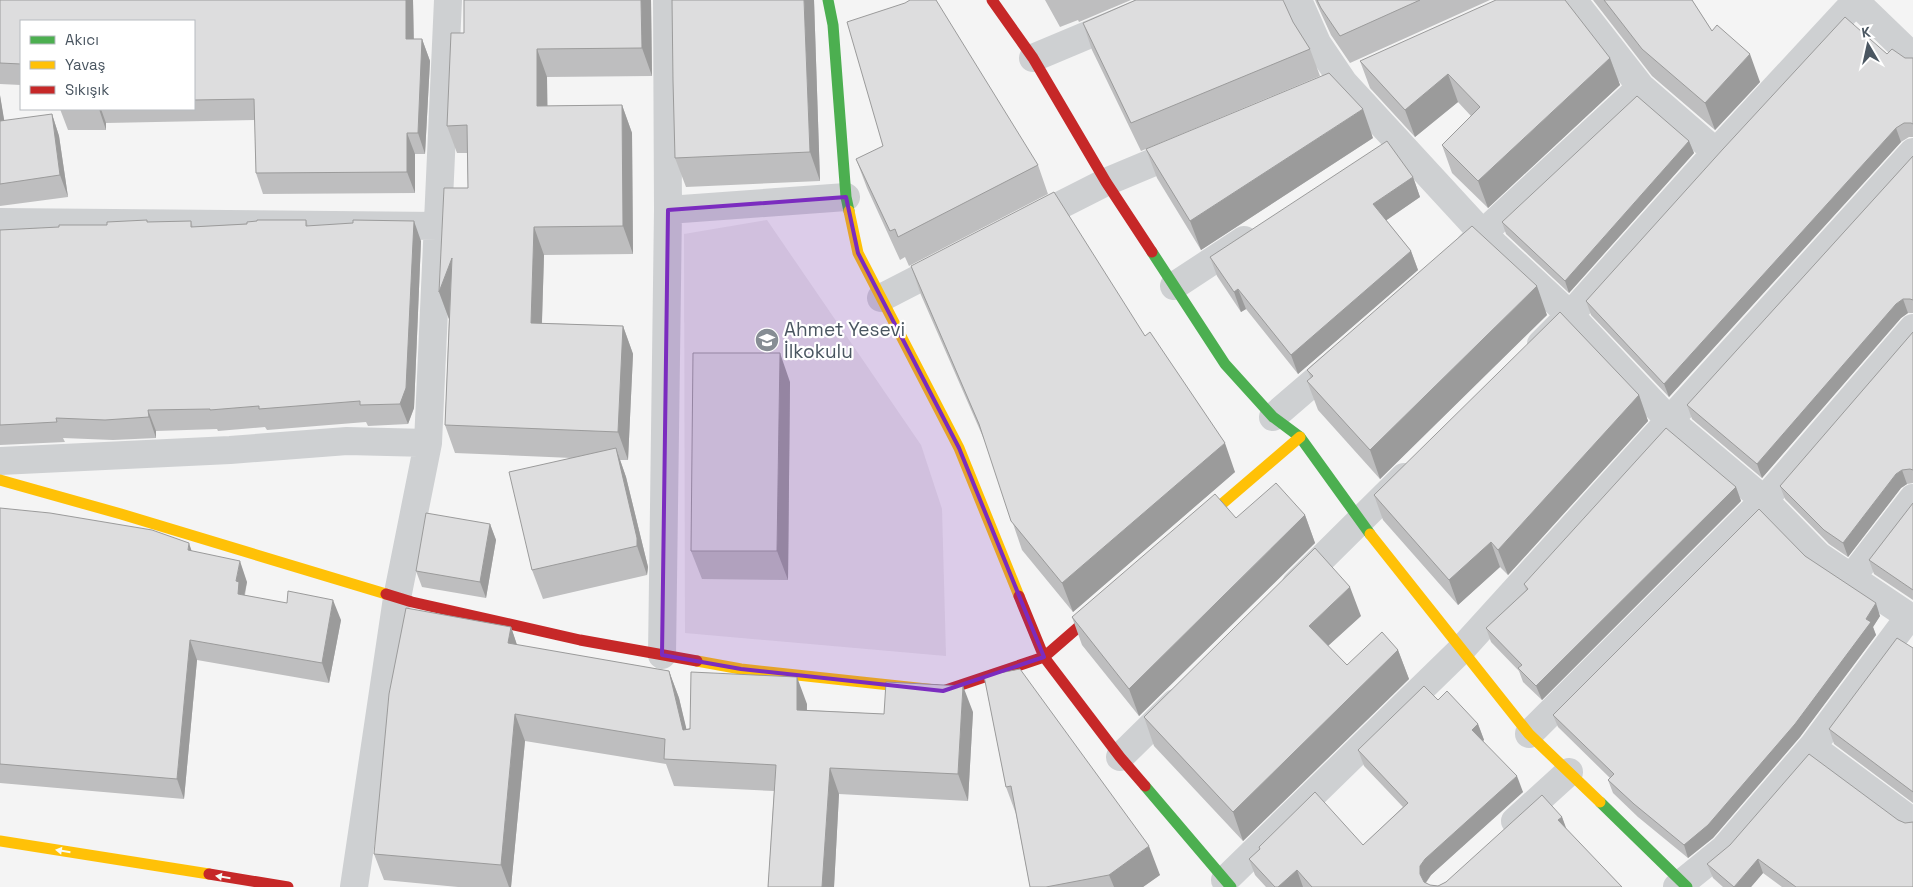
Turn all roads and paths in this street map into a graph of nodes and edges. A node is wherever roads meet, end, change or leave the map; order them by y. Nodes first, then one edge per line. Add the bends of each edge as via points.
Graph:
1 (448, 0) edge
2 (668, 0) edge
3 (828, 0) edge
4 (992, 0) edge
5 (1171, 0) edge
6 (1298, 0) edge
7 (1573, 0) edge
8 (1855, 1) edge
9 (1913, 57) edge
10 (1033, 58) junction
11 (1370, 71) edge
12 (1344, 83) junction
13 (1641, 86) junction
14 (1317, 94) edge
15 (1206, 140) edge
16 (1398, 140) junction
17 (1716, 152) junction
18 (1913, 152) edge
19 (1373, 156) edge
20 (1106, 182) junction
21 (846, 197) junction
22 (668, 210) junction
23 (0, 222) edge
24 (439, 226) junction
25 (1265, 226) edge
26 (1010, 231) edge
27 (1483, 234) junction
28 (967, 253) edge
29 (1453, 260) edge
30 (1174, 286) junction
31 (881, 298) junction
32 (1570, 315) junction
33 (1913, 328) edge
34 (1356, 345) edge
35 (1521, 363) edge
36 (1273, 417) junction
37 (1669, 420) junction
38 (1300, 437) junction
39 (428, 443) junction
40 (1423, 460) edge
41 (0, 461) edge
42 (0, 480) edge
43 (1913, 498) edge
44 (1764, 500) junction
45 (1360, 521) junction
46 (1187, 534) edge
47 (1850, 578) junction
48 (397, 598) junction
49 (1112, 599) edge
50 (1275, 604) edge
51 (1911, 618) edge
52 (1461, 650) junction
53 (662, 655) junction
54 (1044, 657) junction
55 (1191, 688) edge
56 (1529, 734) junction
57 (1812, 747) junction
58 (1120, 757) junction
59 (1569, 772) junction
60 (1913, 822) edge
61 (1498, 836) edge
62 (0, 841) edge
63 (1228, 883) edge
64 (1682, 886) edge
65 (288, 887) edge
66 (354, 887) edge

1 - 24 street
2 - 22 street
3 - 21 street via 833,25
4 - 10 street
5 - 10 street
6 - 12 street via 1317,43
7 - 13 street
8 - 9 street
8 - 17 street
10 - 20 street
11 - 12 street
12 - 14 street
12 - 16 street
13 - 17 street
13 - 27 street
15 - 20 street
16 - 19 street
16 - 27 street
17 - 32 street
18 - 37 street
20 - 26 street
20 - 30 street
21 - 22 street
21 - 31 street via 858,253
22 - 53 street
23 - 24 street
24 - 39 street
25 - 30 street
27 - 29 street
27 - 32 street
28 - 31 street
30 - 36 street via 1225,364
31 - 54 street via 959,448
32 - 35 street
32 - 37 street
33 - 44 street
34 - 36 street
36 - 38 street
37 - 44 street
37 - 52 street
38 - 45 street
38 - 46 street
39 - 41 street via 347,441
39 - 48 street
40 - 45 street
42 - 48 street
43 - 47 street
44 - 47 street via 1819,556
44 - 56 street
45 - 50 street
45 - 52 street
47 - 51 street
48 - 53 street via 580,640
48 - 66 street
49 - 54 street
51 - 57 street
52 - 56 street
52 - 63 street
53 - 54 street via 741,669 943,691
54 - 58 street
55 - 58 street
56 - 59 street
57 - 60 street
57 - 64 street via 1724,849
58 - 63 street
59 - 61 street
59 - 64 street
65 -> 62 street

